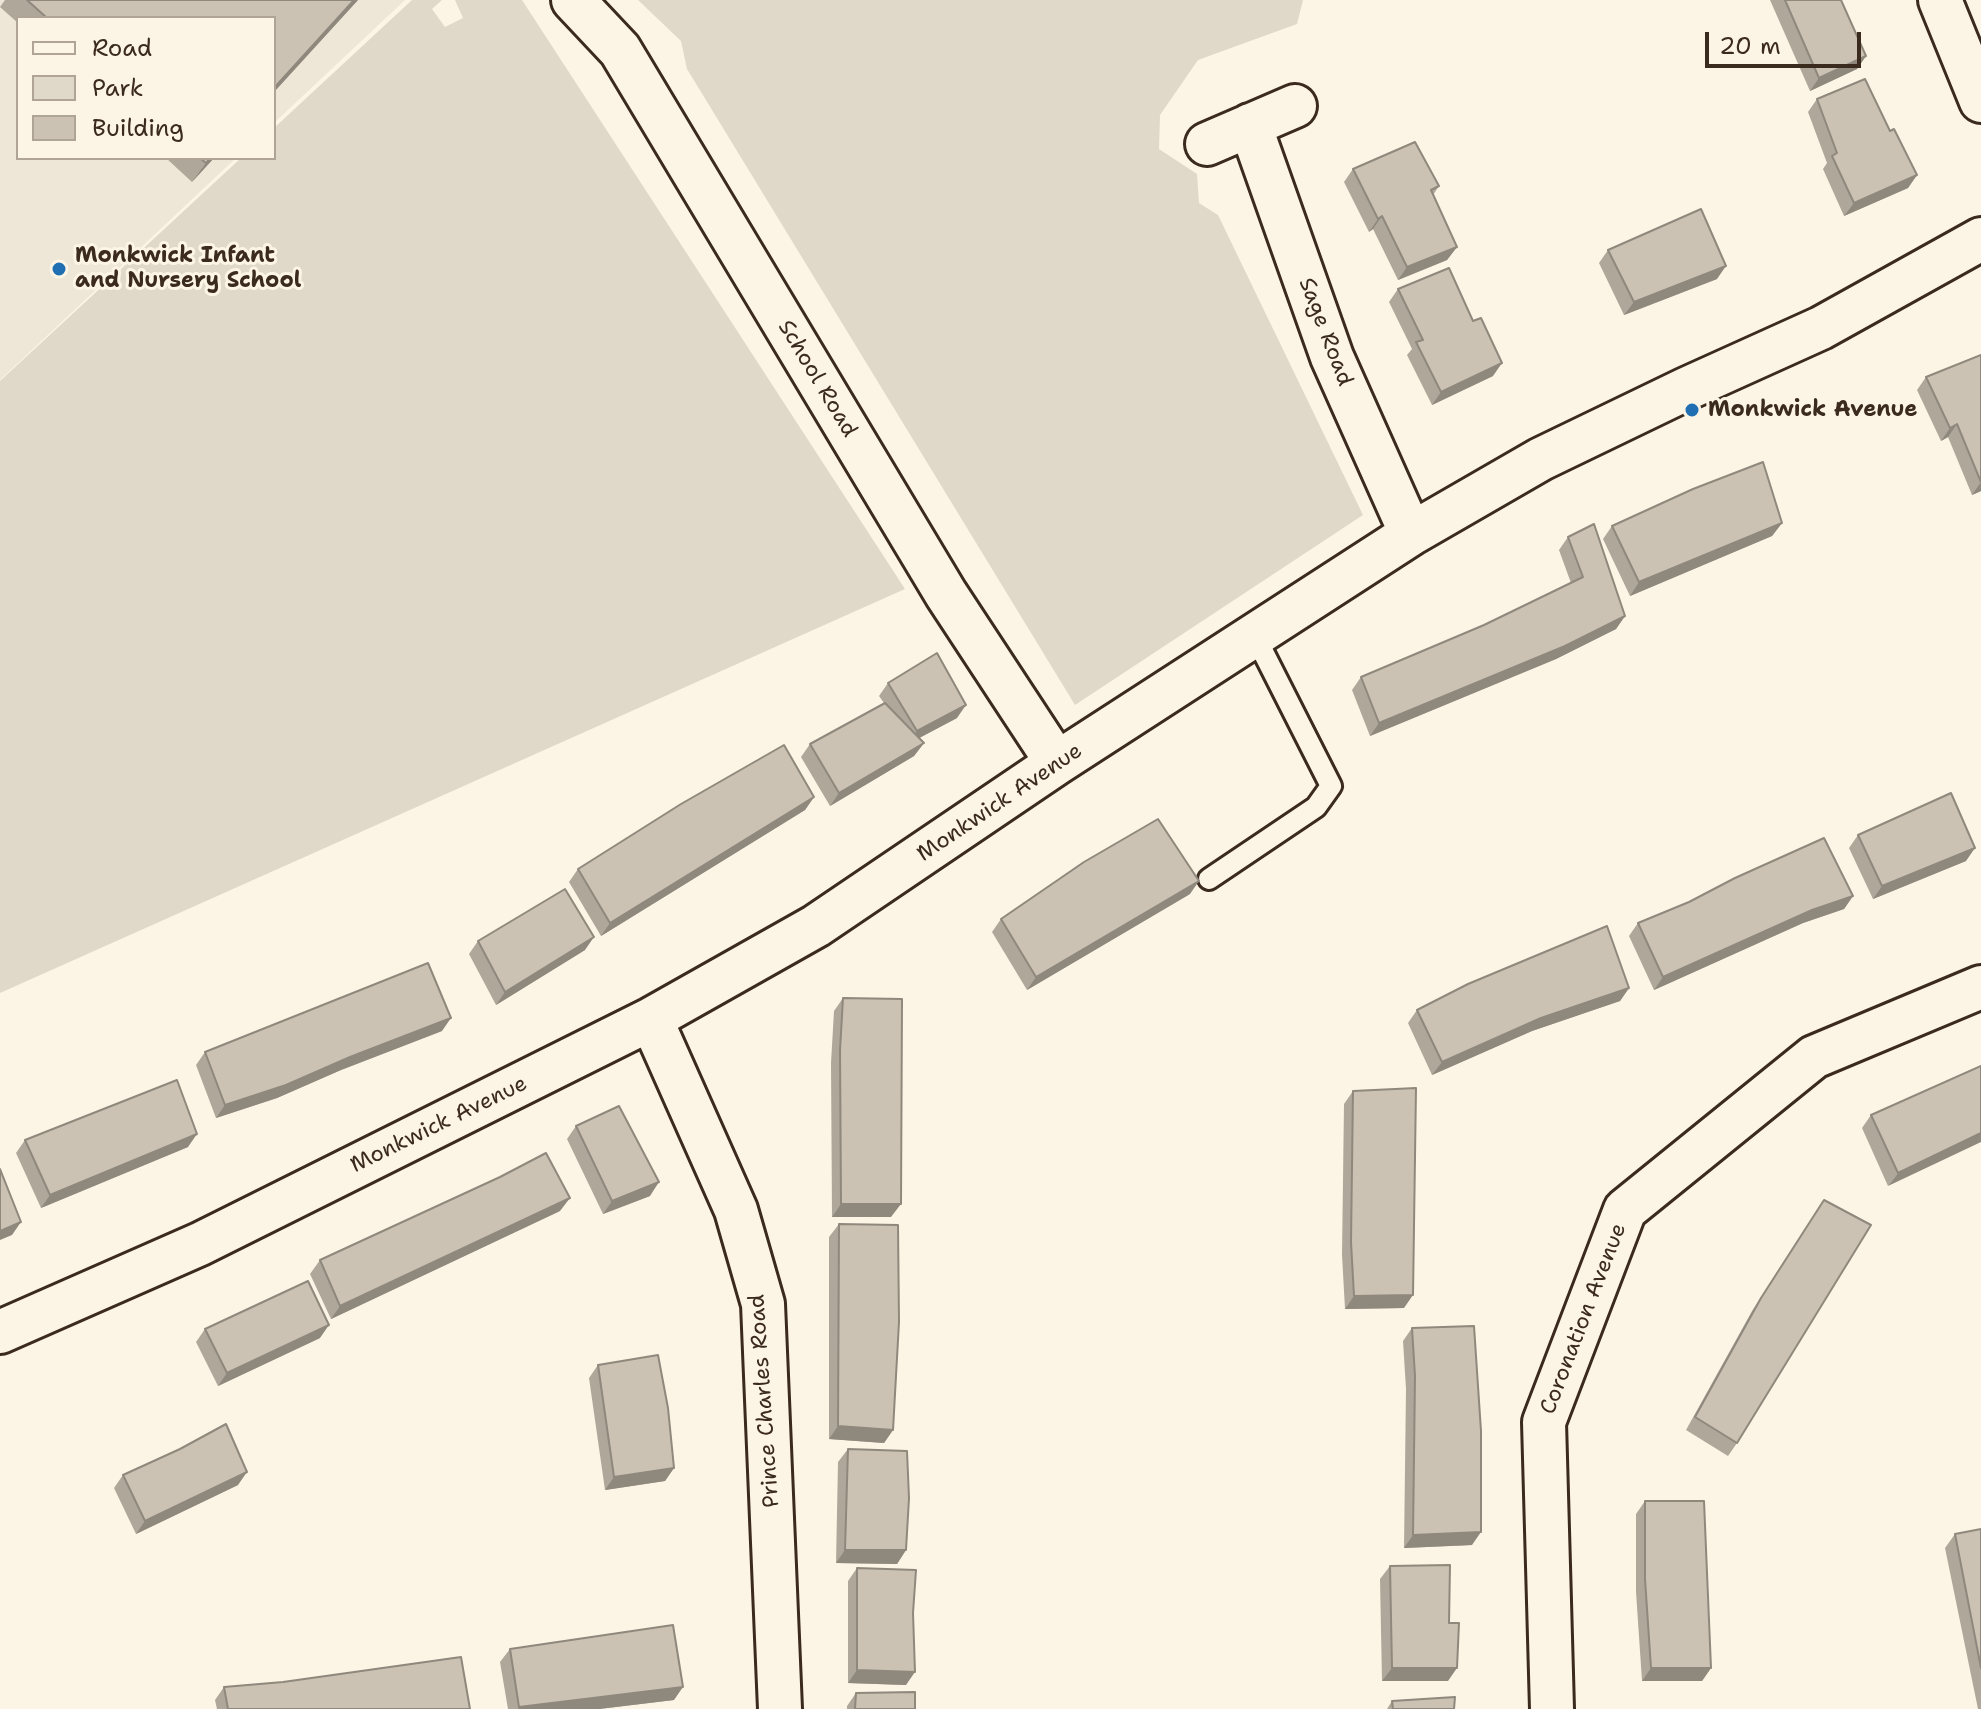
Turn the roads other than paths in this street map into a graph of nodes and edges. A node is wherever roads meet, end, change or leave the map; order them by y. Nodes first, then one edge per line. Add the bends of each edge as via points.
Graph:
1 (573, 0) edge
2 (1940, 0) edge
3 (1981, 101) edge
4 (1295, 106) dead end
5 (1250, 125) junction
6 (1207, 144) dead end
7 (1981, 239) edge
8 (1411, 534) junction
9 (1255, 636) junction
10 (1057, 763) junction
11 (1209, 879) dead end
12 (1981, 987) edge
13 (651, 1019) junction
14 (0, 1332) edge
15 (780, 1709) edge
16 (1552, 1709) edge

1 - 10 street, School Road via 620,50 946,594
2 - 3 street
4 - 5 street
5 - 6 street
5 - 8 street, Sage Road via 1332,357
7 - 8 street, Monkwick Avenue via 1821,328 1541,459
8 - 9 street, Monkwick Avenue
9 - 10 street, Monkwick Avenue
9 - 11 lane via 1331,786 1316,807
10 - 13 street, Monkwick Avenue via 816,926
12 - 16 street, Coronation Avenue via 1814,1057 1625,1210 1544,1422
13 - 14 street, Monkwick Avenue via 200,1244
13 - 15 street, Prince Charles Road via 736,1210 763,1304

